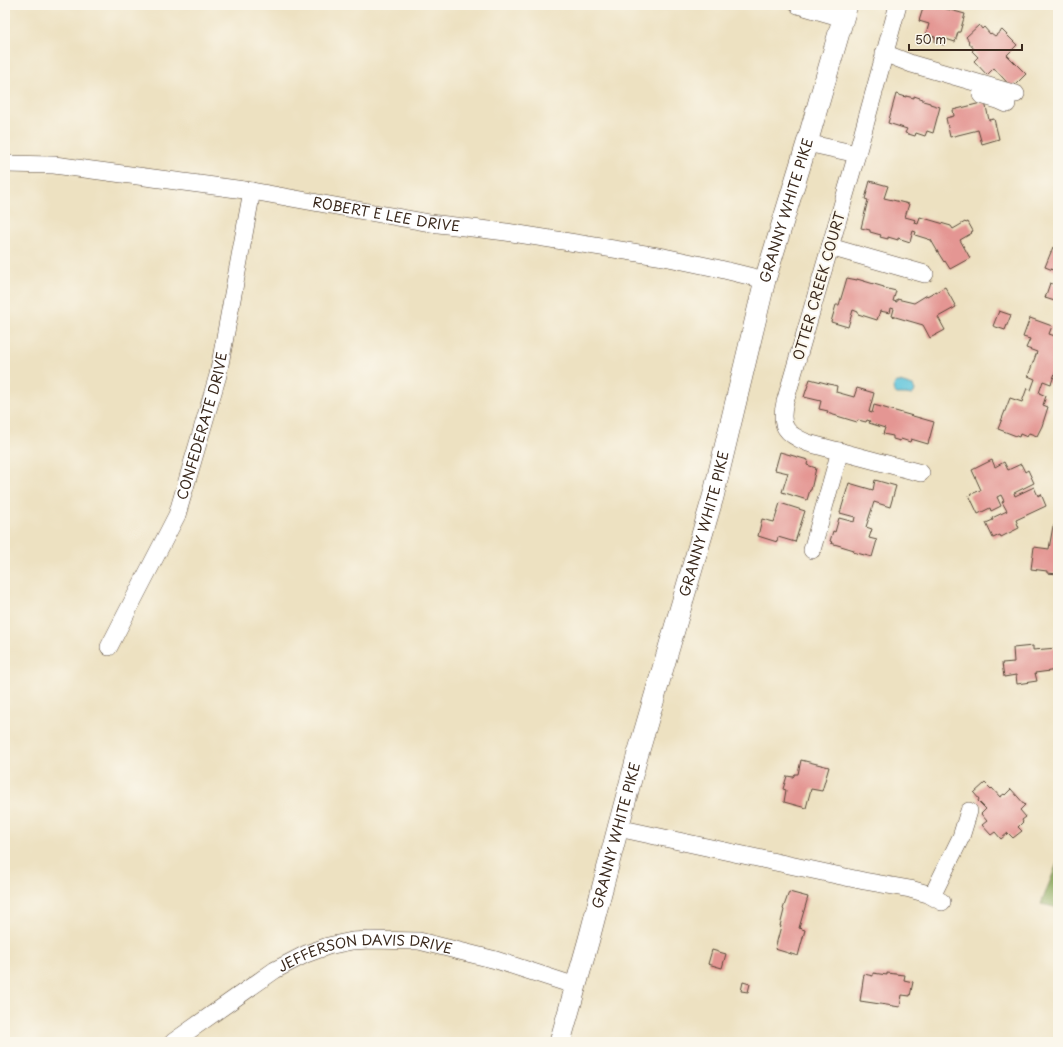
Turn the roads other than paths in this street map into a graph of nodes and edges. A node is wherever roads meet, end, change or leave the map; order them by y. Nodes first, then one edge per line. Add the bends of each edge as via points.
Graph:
1 (798, 5) edge
2 (898, 5) edge
3 (845, 12) edge
4 (883, 60) junction
5 (1011, 99) dead end
6 (807, 143) junction
7 (857, 154) junction
8 (5, 164) edge
9 (252, 191) junction
10 (830, 247) junction
11 (925, 274) dead end
12 (765, 280) junction
13 (840, 451) junction
14 (921, 474) dead end
15 (812, 550) dead end
16 (109, 647) dead end
17 (969, 812) dead end
18 (618, 828) junction
19 (576, 986) junction
20 (173, 1042) edge
21 (560, 1042) edge

1 - 3 street
2 - 4 street, OTTER CREEK COURT
3 - 6 main road, GRANNY WHITE PIKE
4 - 5 street via 950,80 998,100
4 - 7 street, OTTER CREEK COURT
6 - 7 street
6 - 12 main road, GRANNY WHITE PIKE
7 - 10 street, OTTER CREEK COURT
8 - 9 street, ROBERT E LEE DRIVE via 54,165
9 - 12 street, ROBERT E LEE DRIVE via 430,223 506,232 664,257
9 - 16 street, CONFEDERATE DRIVE via 218,375 177,515
10 - 11 street
10 - 13 street, OTTER CREEK COURT via 785,402 783,421 791,435 798,439
12 - 18 main road, GRANNY WHITE PIKE via 713,497
13 - 14 street, OTTER CREEK COURT
13 - 15 street
17 - 18 street via 937,899 910,889
18 - 19 main road, GRANNY WHITE PIKE
19 - 20 street, JEFFERSON DAVIS DRIVE via 496,960 418,941 352,941 306,954 275,970
19 - 21 main road, GRANNY WHITE PIKE

